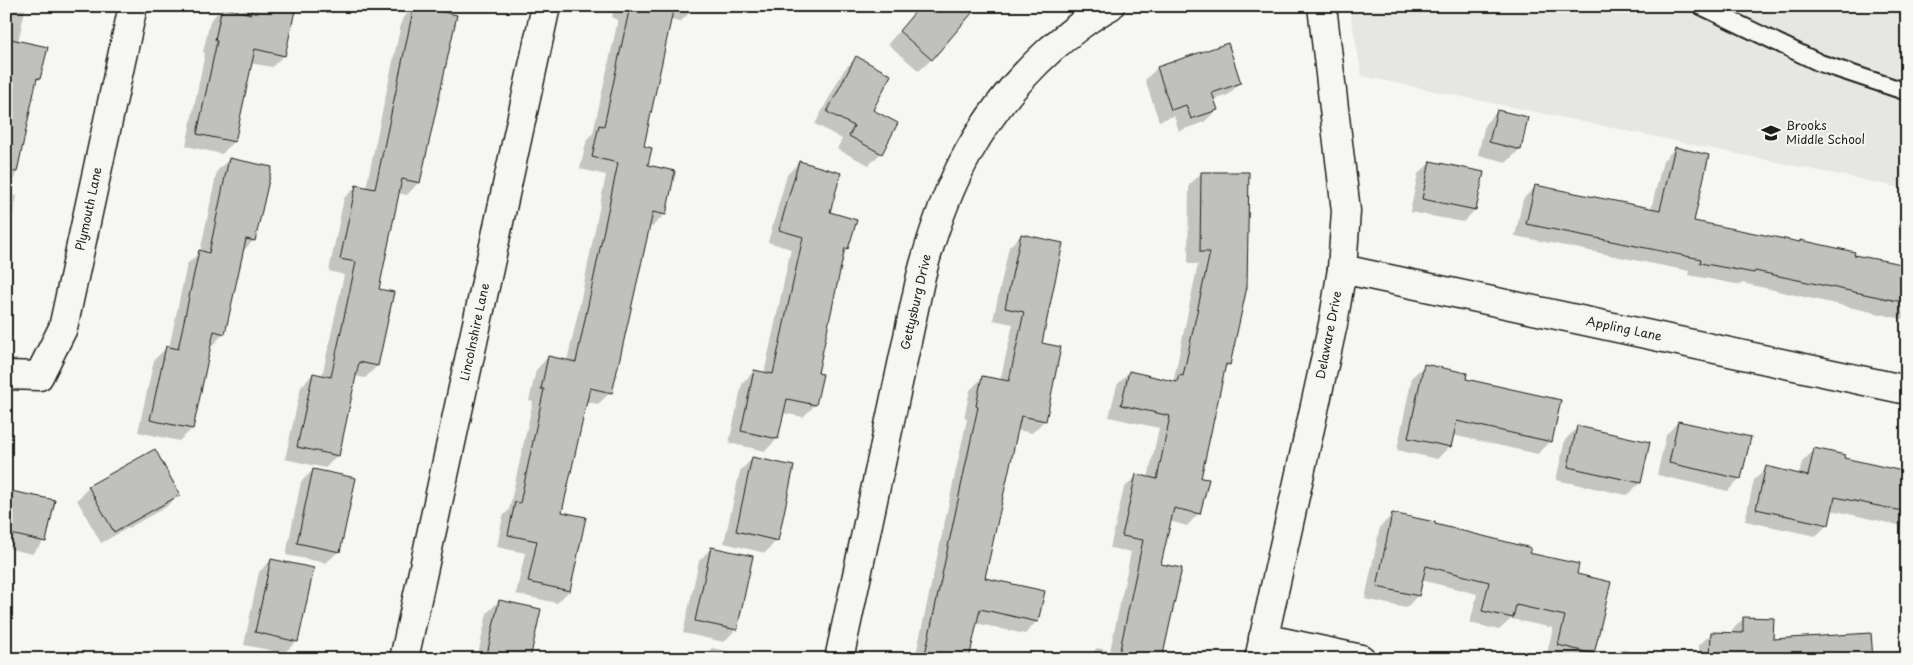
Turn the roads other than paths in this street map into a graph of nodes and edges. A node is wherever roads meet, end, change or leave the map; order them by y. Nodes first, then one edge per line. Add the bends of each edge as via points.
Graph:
1 (134, 6) edge
2 (546, 6) edge
3 (1110, 6) edge
4 (1322, 6) edge
5 (1701, 6) edge
6 (1907, 92) edge
7 (1342, 269) junction
8 (6, 375) edge
9 (1907, 390) edge
10 (1261, 648) edge
11 (404, 659) edge
12 (839, 659) edge
13 (1361, 659) edge

1 - 8 street, Plymouth Lane via 63,328 39,376
2 - 11 street, Lincolnshire Lane
3 - 12 street, Gettysburg Drive via 1064,38 1029,69 1000,104 948,190 921,276
4 - 7 street, Delaware Drive via 1346,211
5 - 6 lane via 1820,63
7 - 9 street, Appling Lane
7 - 10 street, Delaware Drive via 1333,324
10 - 13 street

